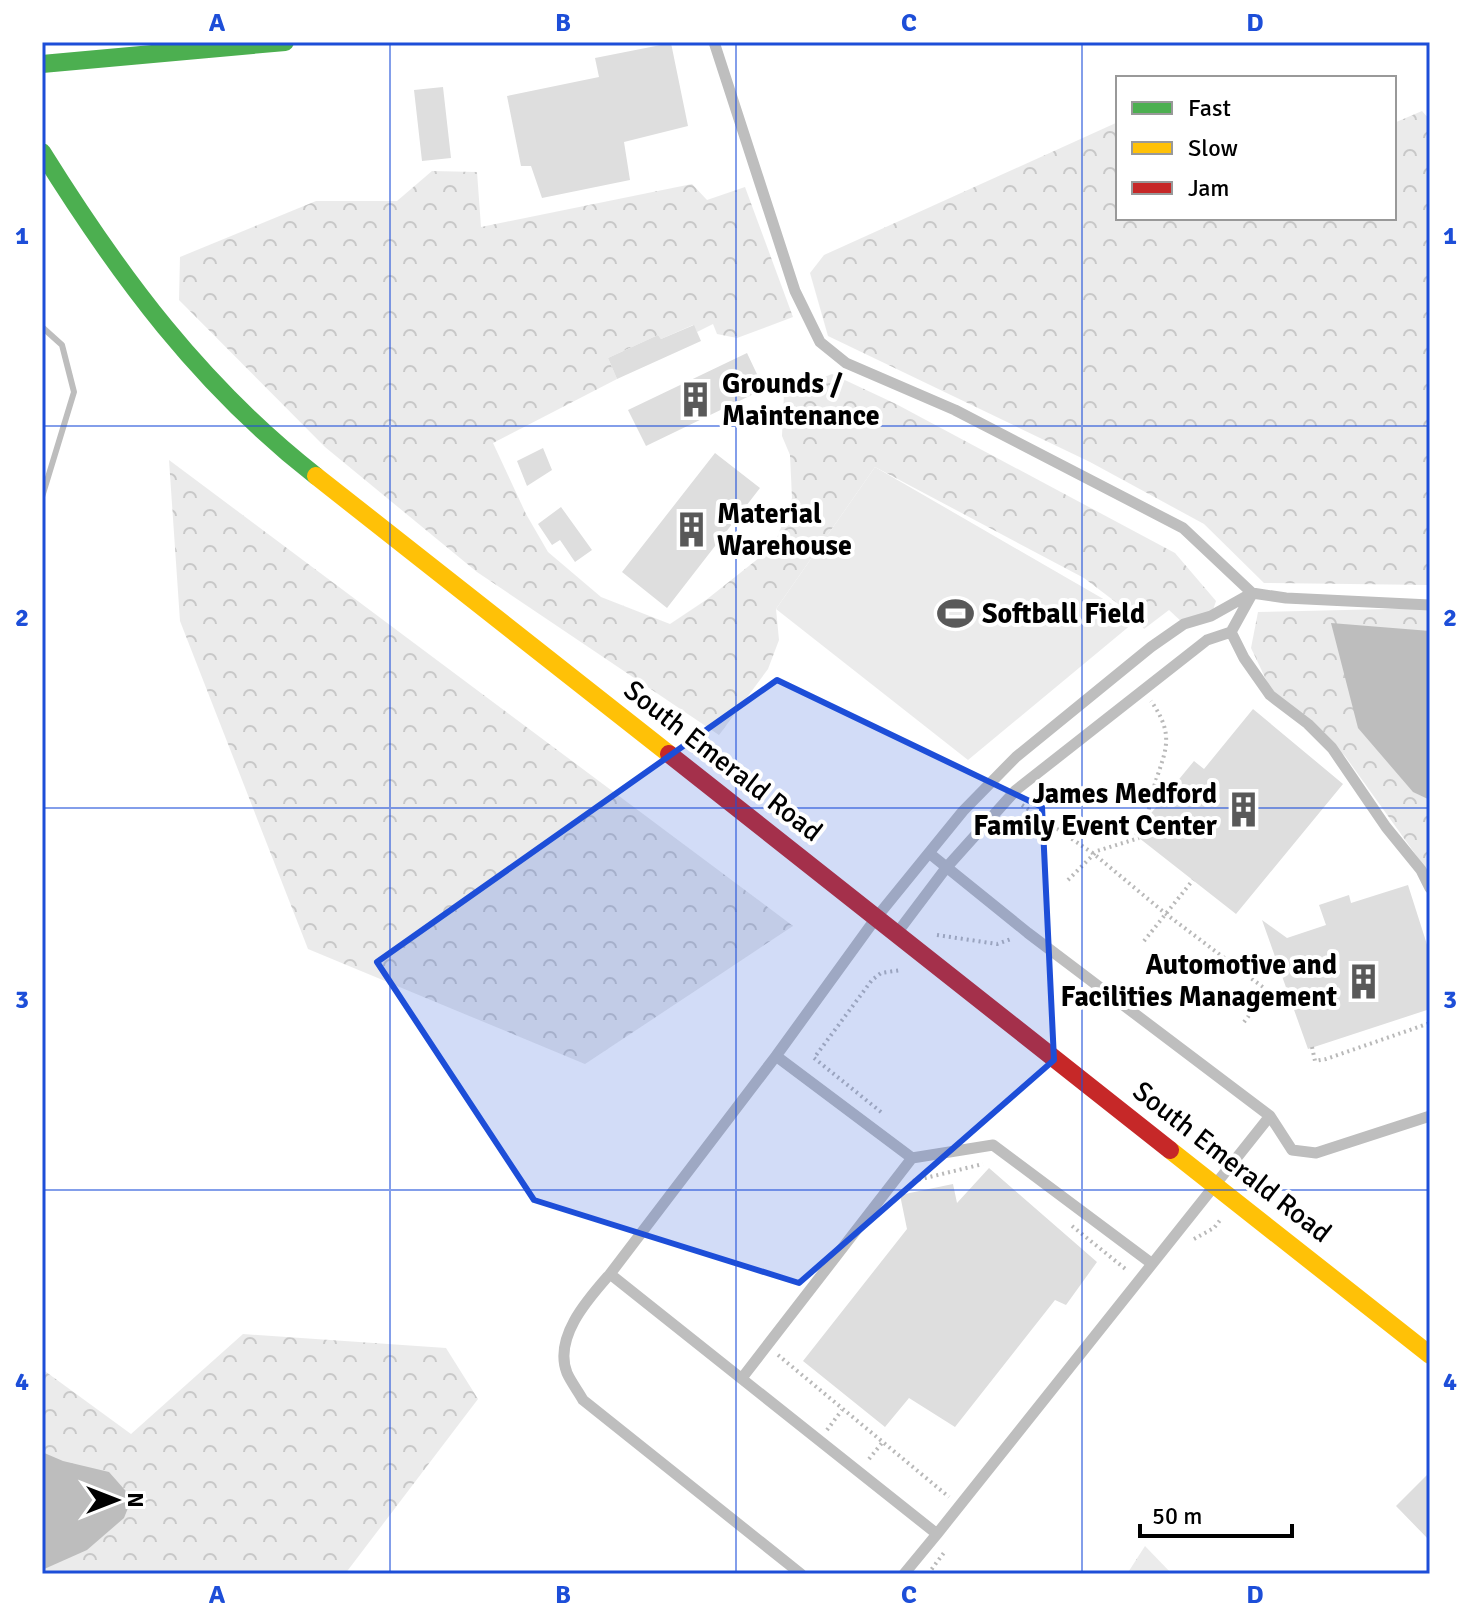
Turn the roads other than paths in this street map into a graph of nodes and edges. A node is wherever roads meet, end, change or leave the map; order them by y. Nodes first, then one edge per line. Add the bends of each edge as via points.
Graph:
1 (285, 42) edge
2 (714, 42) edge
3 (42, 64) edge
4 (42, 152) edge
5 (1252, 593) junction
6 (1430, 605) edge
7 (1231, 632) junction
8 (929, 853) junction
9 (946, 868) junction
10 (1430, 888) edge
11 (876, 918) junction
12 (897, 933) junction
13 (776, 1056) junction
14 (1270, 1116) junction
15 (1430, 1116) edge
16 (912, 1158) junction
17 (1216, 1186) junction
18 (1151, 1263) junction
19 (610, 1274) junction
20 (1430, 1355) edge
21 (742, 1378) junction
22 (937, 1534) junction
23 (801, 1574) edge
24 (904, 1574) edge

1 - 3 street
2 - 5 lane via 795,291 820,342 846,363 955,410 1183,528
4 - 11 street, South Emerald Road via 149,309 207,379 269,439
5 - 6 lane
5 - 7 lane
5 - 8 lane via 1184,624 1151,647 1016,757
7 - 9 lane via 1207,640 1016,790
7 - 10 lane via 1270,695 1332,748
8 - 9 lane
8 - 11 lane
9 - 12 lane
9 - 14 lane
11 - 12 street, South Emerald Road
11 - 13 lane
12 - 17 street, South Emerald Road
13 - 16 lane
13 - 19 lane
14 - 15 lane via 1292,1150 1316,1153
14 - 17 lane
16 - 18 lane via 993,1145
16 - 21 lane
17 - 18 lane
17 - 20 street, South Emerald Road
18 - 22 lane
19 - 21 lane
19 - 23 lane via 573,1323 563,1353 566,1372 583,1400
21 - 22 lane
22 - 24 lane

